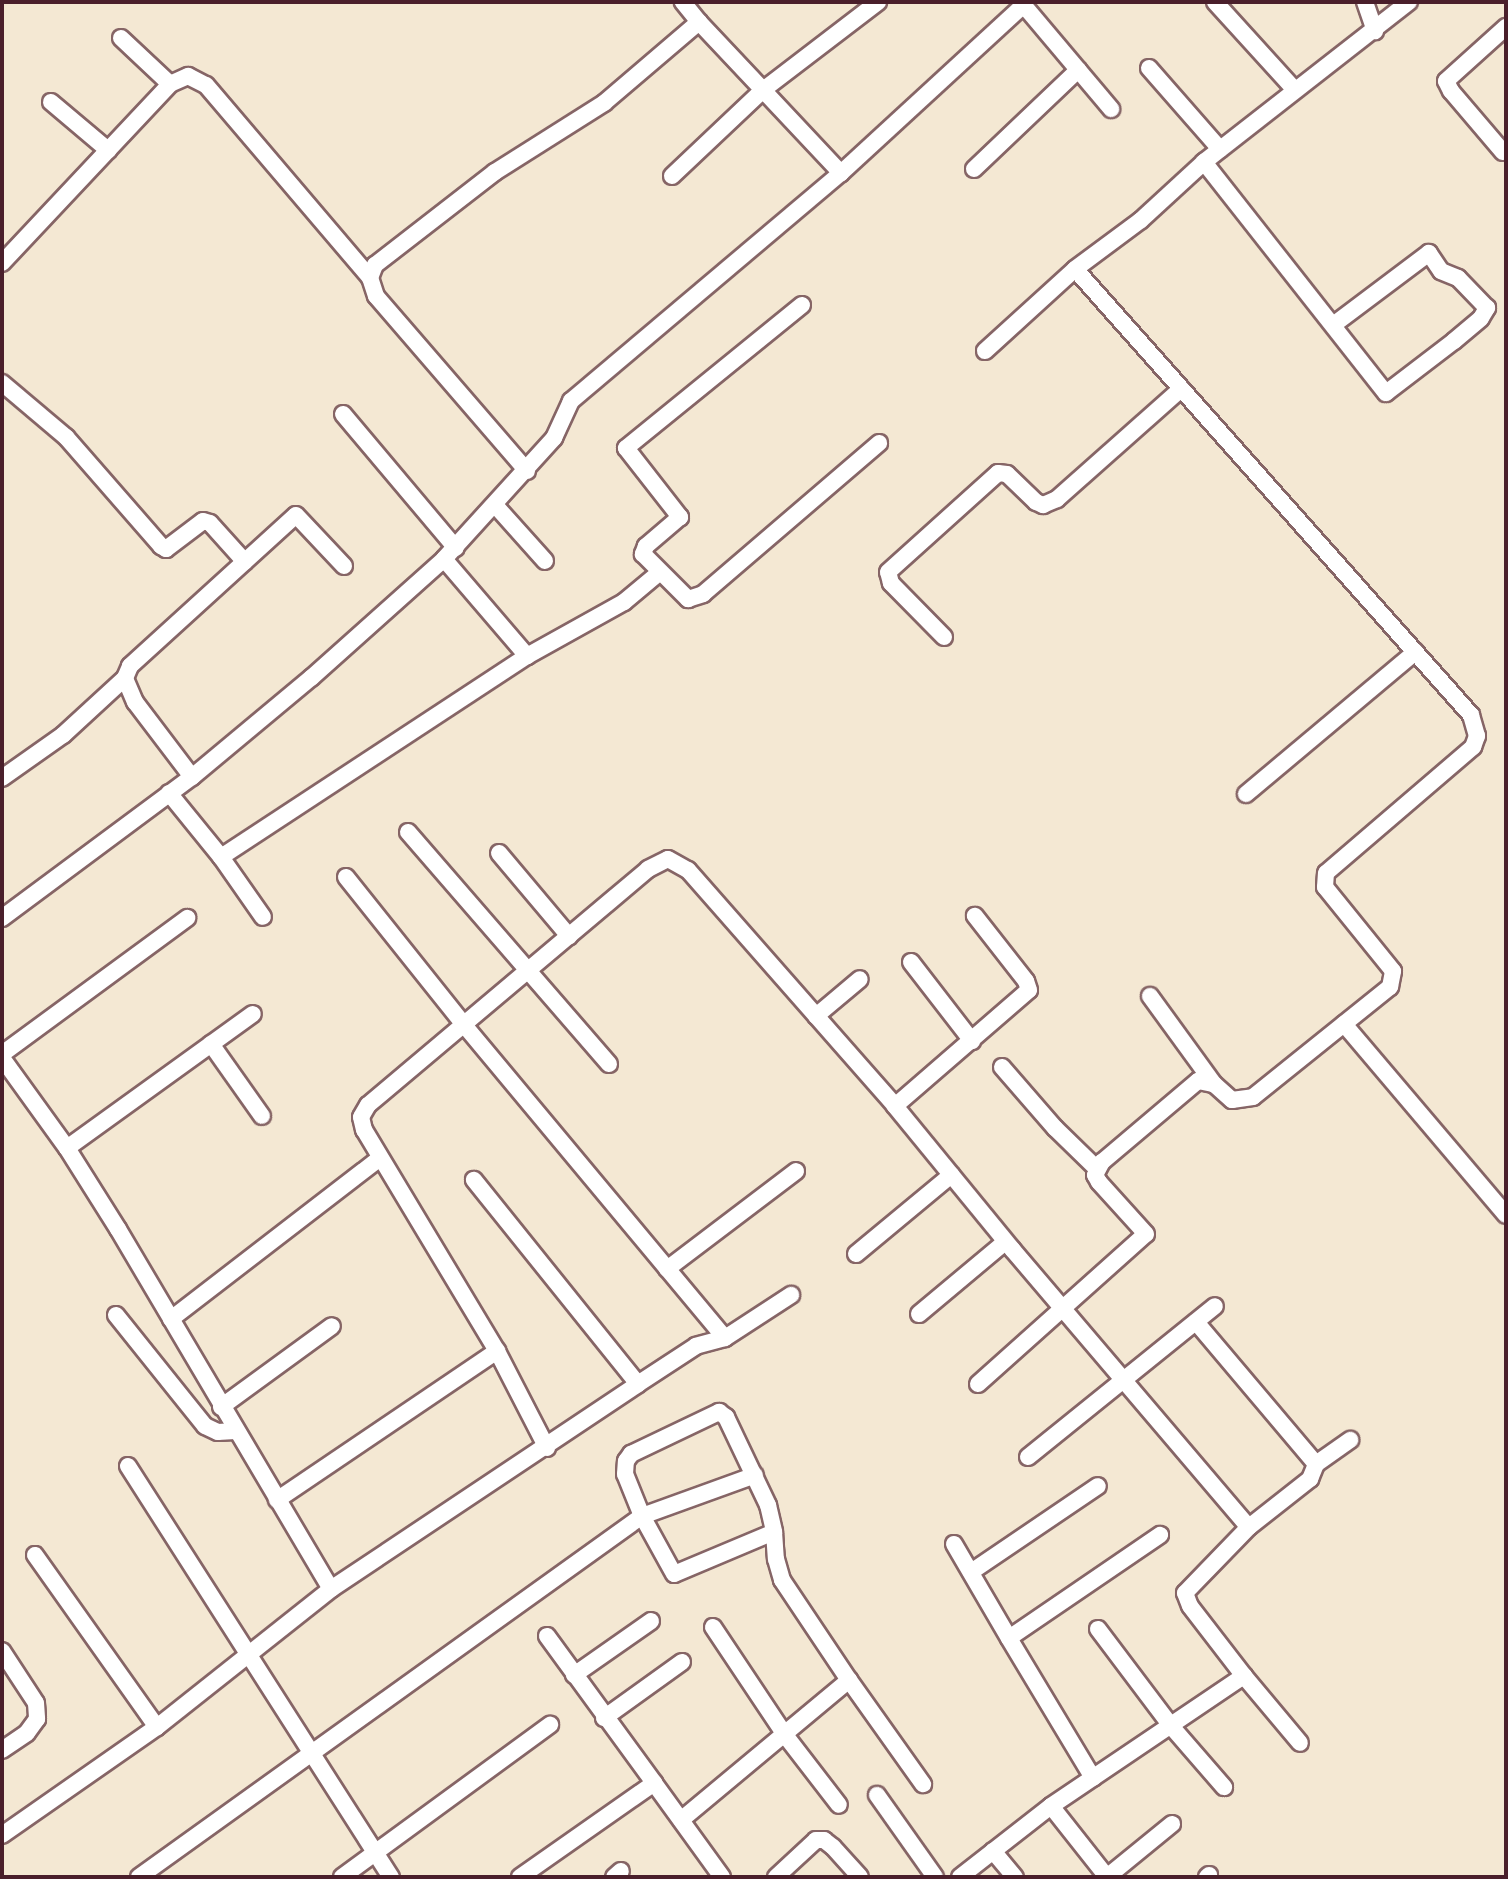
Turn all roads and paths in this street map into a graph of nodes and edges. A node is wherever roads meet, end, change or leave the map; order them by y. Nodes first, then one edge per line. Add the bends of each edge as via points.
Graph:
1 (683, 2) edge
2 (878, 2) edge
3 (1215, 2) edge
4 (1365, 2) edge
5 (1409, 2) edge
6 (1022, 3) edge
7 (699, 22) junction
8 (1506, 27) edge
9 (1375, 31) junction
10 (121, 38) dead end
11 (1149, 68) dead end
12 (1078, 70) junction
13 (170, 84) junction
14 (763, 90) junction
15 (1295, 90) junction
16 (51, 102) dead end
17 (1111, 109) dead end
18 (1220, 149) junction
19 (108, 150) junction
20 (1503, 152) dead end
21 (1204, 162) junction
22 (974, 169) dead end
23 (841, 173) junction
24 (672, 176) dead end
25 (2, 263) edge
26 (1075, 269) junction
27 (370, 278) junction
28 (802, 305) dead end
29 (1333, 325) junction
30 (985, 351) dead end
31 (2, 383) edge
32 (1181, 389) junction
33 (343, 414) dead end
34 (879, 443) dead end
35 (527, 471) junction
36 (495, 505) junction
37 (450, 553) junction
38 (545, 561) dead end
39 (245, 562) junction
40 (344, 566) dead end
41 (660, 572) junction
42 (944, 637) dead end
43 (1415, 652) junction
44 (527, 656) junction
45 (125, 678) junction
46 (192, 777) junction
47 (2, 778) edge
48 (169, 793) junction
49 (1246, 794) dead end
50 (408, 832) dead end
51 (499, 853) dead end
52 (221, 857) junction
53 (346, 877) dead end
54 (975, 916) dead end
55 (263, 917) dead end
56 (2, 918) edge
57 (187, 918) dead end
58 (569, 936) junction
59 (911, 962) dead end
60 (526, 973) junction
61 (860, 979) dead end
62 (1150, 996) dead end
63 (253, 1014) dead end
64 (816, 1016) junction
65 (1344, 1024) junction
66 (465, 1026) junction
67 (972, 1041) junction
68 (211, 1044) junction
69 (2, 1056) edge
70 (609, 1064) dead end
71 (1002, 1067) dead end
72 (1214, 1084) junction
73 (895, 1106) junction
74 (262, 1116) dead end
75 (67, 1148) junction
76 (380, 1158) junction
77 (1096, 1168) junction
78 (796, 1171) dead end
79 (951, 1175) junction
80 (474, 1180) dead end
81 (1506, 1215) edge
82 (1005, 1242) junction
83 (856, 1254) dead end
84 (667, 1269) junction
85 (791, 1295) dead end
86 (1215, 1306) dead end
87 (1064, 1310) junction
88 (919, 1314) dead end
89 (116, 1315) dead end
90 (171, 1319) junction
91 (1196, 1322) junction
92 (332, 1326) dead end
93 (725, 1338) junction
94 (497, 1351) junction
95 (1124, 1381) junction
96 (638, 1384) junction
97 (978, 1384) dead end
98 (221, 1407) junction
99 (235, 1431) junction
100 (1350, 1440) dead end
101 (547, 1448) junction
102 (1028, 1457) dead end
103 (1316, 1464) junction
104 (128, 1466) dead end
105 (755, 1475) junction
106 (1098, 1486) dead end
107 (277, 1500) junction
108 (642, 1516) junction
109 (1249, 1527) junction
110 (774, 1532) junction
111 (1160, 1535) dead end
112 (954, 1544) dead end
113 (35, 1555) dead end
114 (971, 1572) junction
115 (331, 1589) junction
116 (651, 1621) dead end
117 (713, 1627) dead end
118 (1098, 1629) dead end
119 (547, 1636) dead end
120 (1009, 1638) junction
121 (2, 1651) edge
122 (249, 1651) junction
123 (682, 1662) dead end
124 (574, 1675) junction
125 (1244, 1676) junction
126 (849, 1680) junction
127 (604, 1718) junction
128 (550, 1725) dead end
129 (1171, 1726) junction
130 (157, 1727) junction
131 (785, 1735) junction
132 (1300, 1743) dead end
133 (2, 1750) edge
134 (310, 1755) junction
135 (1093, 1778) junction
136 (654, 1783) junction
137 (923, 1784) dead end
138 (1224, 1787) dead end
139 (877, 1795) dead end
140 (839, 1805) dead end
141 (1051, 1806) junction
142 (681, 1820) junction
143 (1172, 1824) dead end
144 (2, 1835) edge
145 (993, 1851) junction
146 (376, 1854) junction
147 (139, 1877) edge
148 (342, 1877) edge
149 (391, 1877) edge
150 (520, 1877) edge
151 (722, 1877) edge
152 (776, 1877) edge
153 (860, 1877) edge
154 (935, 1877) edge
155 (960, 1877) edge
156 (1015, 1877) edge

1 - 7 street
2 - 14 street
3 - 15 street
4 - 9 street
5 - 9 street
6 - 12 street
6 - 23 street
7 - 14 street
7 - 27 street via 604,103 483,181 375,265
8 - 20 street via 1446,81
9 - 15 street
10 - 13 street
11 - 18 street
12 - 17 street
12 - 22 street
13 - 19 street
13 - 27 street via 188,76 206,85
14 - 23 street
14 - 24 street
15 - 18 street
16 - 19 street
18 - 21 street
19 - 25 street
21 - 26 street via 1141,220
21 - 29 street
23 - 35 street via 571,401 554,438
26 - 30 street
26 - 32 street
27 - 35 street via 376,296
28 - 41 street via 626,448 678,509 680,517 643,554
29 - 29 street via 1386,393 1487,308 1458,278 1441,271 1429,253
31 - 39 street via 66,437 161,546 166,549 203,521
32 - 42 street via 1057,499 1036,502 1007,474 998,473 888,572 891,583
32 - 43 street
33 - 37 street
34 - 41 street via 703,594 688,599
35 - 36 street
36 - 37 street
36 - 38 street
37 - 44 street
37 - 46 street
39 - 40 street via 296,515
39 - 45 street via 130,666
41 - 44 street via 624,602
43 - 49 street
43 - 65 street via 1471,715 1477,736 1473,747 1326,873 1325,887 1393,971 1390,987
44 - 52 street
45 - 46 street via 135,702
45 - 47 street via 63,735
46 - 48 street
48 - 52 street
48 - 56 street
50 - 60 street
51 - 58 street
52 - 55 street
53 - 66 street
54 - 67 street via 1029,986 1026,996
57 - 69 street
58 - 60 street
58 - 64 street via 648,869 668,859 688,870
59 - 67 street
60 - 66 street
60 - 70 street
61 - 64 street
62 - 72 street
63 - 68 street
64 - 73 street
65 - 72 street via 1253,1097 1232,1100
65 - 81 street
66 - 76 street via 368,1105 361,1117
66 - 84 street
67 - 73 street
68 - 74 street
68 - 75 street
69 - 75 street
71 - 77 street
72 - 77 street via 1191,1085
73 - 79 street
75 - 90 street
76 - 90 street
76 - 94 street
77 - 87 street via 1099,1182 1146,1234
78 - 84 street
79 - 82 street
79 - 83 street
80 - 96 street
82 - 87 street
82 - 88 street
84 - 93 street
85 - 93 street
86 - 91 street
87 - 95 street
87 - 97 street
89 - 99 street via 205,1426
90 - 98 street
91 - 95 street
91 - 103 street
92 - 98 street
93 - 96 street via 696,1346
94 - 101 street
94 - 107 street
95 - 102 street
95 - 109 street
96 - 101 street
98 - 99 street
99 - 107 street
100 - 103 street
101 - 115 street
103 - 109 street via 1310,1479
104 - 122 street
105 - 108 street
105 - 108 street via 719,1412 631,1454 625,1474
105 - 110 street
106 - 114 street
107 - 115 street
108 - 110 street via 674,1574
108 - 134 street
109 - 125 street via 1185,1593
110 - 126 street via 782,1580
111 - 120 street
112 - 114 street
113 - 130 street
114 - 120 street
115 - 122 street
116 - 124 street
117 - 131 street
118 - 129 street
119 - 124 street
120 - 135 street
121 - 133 street via 36,1703 37,1719
122 - 130 street
122 - 134 street
123 - 127 street
124 - 127 street
125 - 129 street
125 - 132 street
126 - 131 street
126 - 137 street
127 - 136 street
128 - 146 street
129 - 135 street
129 - 138 street
130 - 144 street
131 - 140 street
131 - 142 street
134 - 146 street
134 - 147 street
135 - 141 street
136 - 142 street
136 - 150 street
139 - 154 street
141 - 143 street via 1107,1877
141 - 145 street
142 - 151 street
145 - 155 street
145 - 156 street
146 - 148 street
146 - 149 street
152 - 153 street via 816,1840 824,1840

